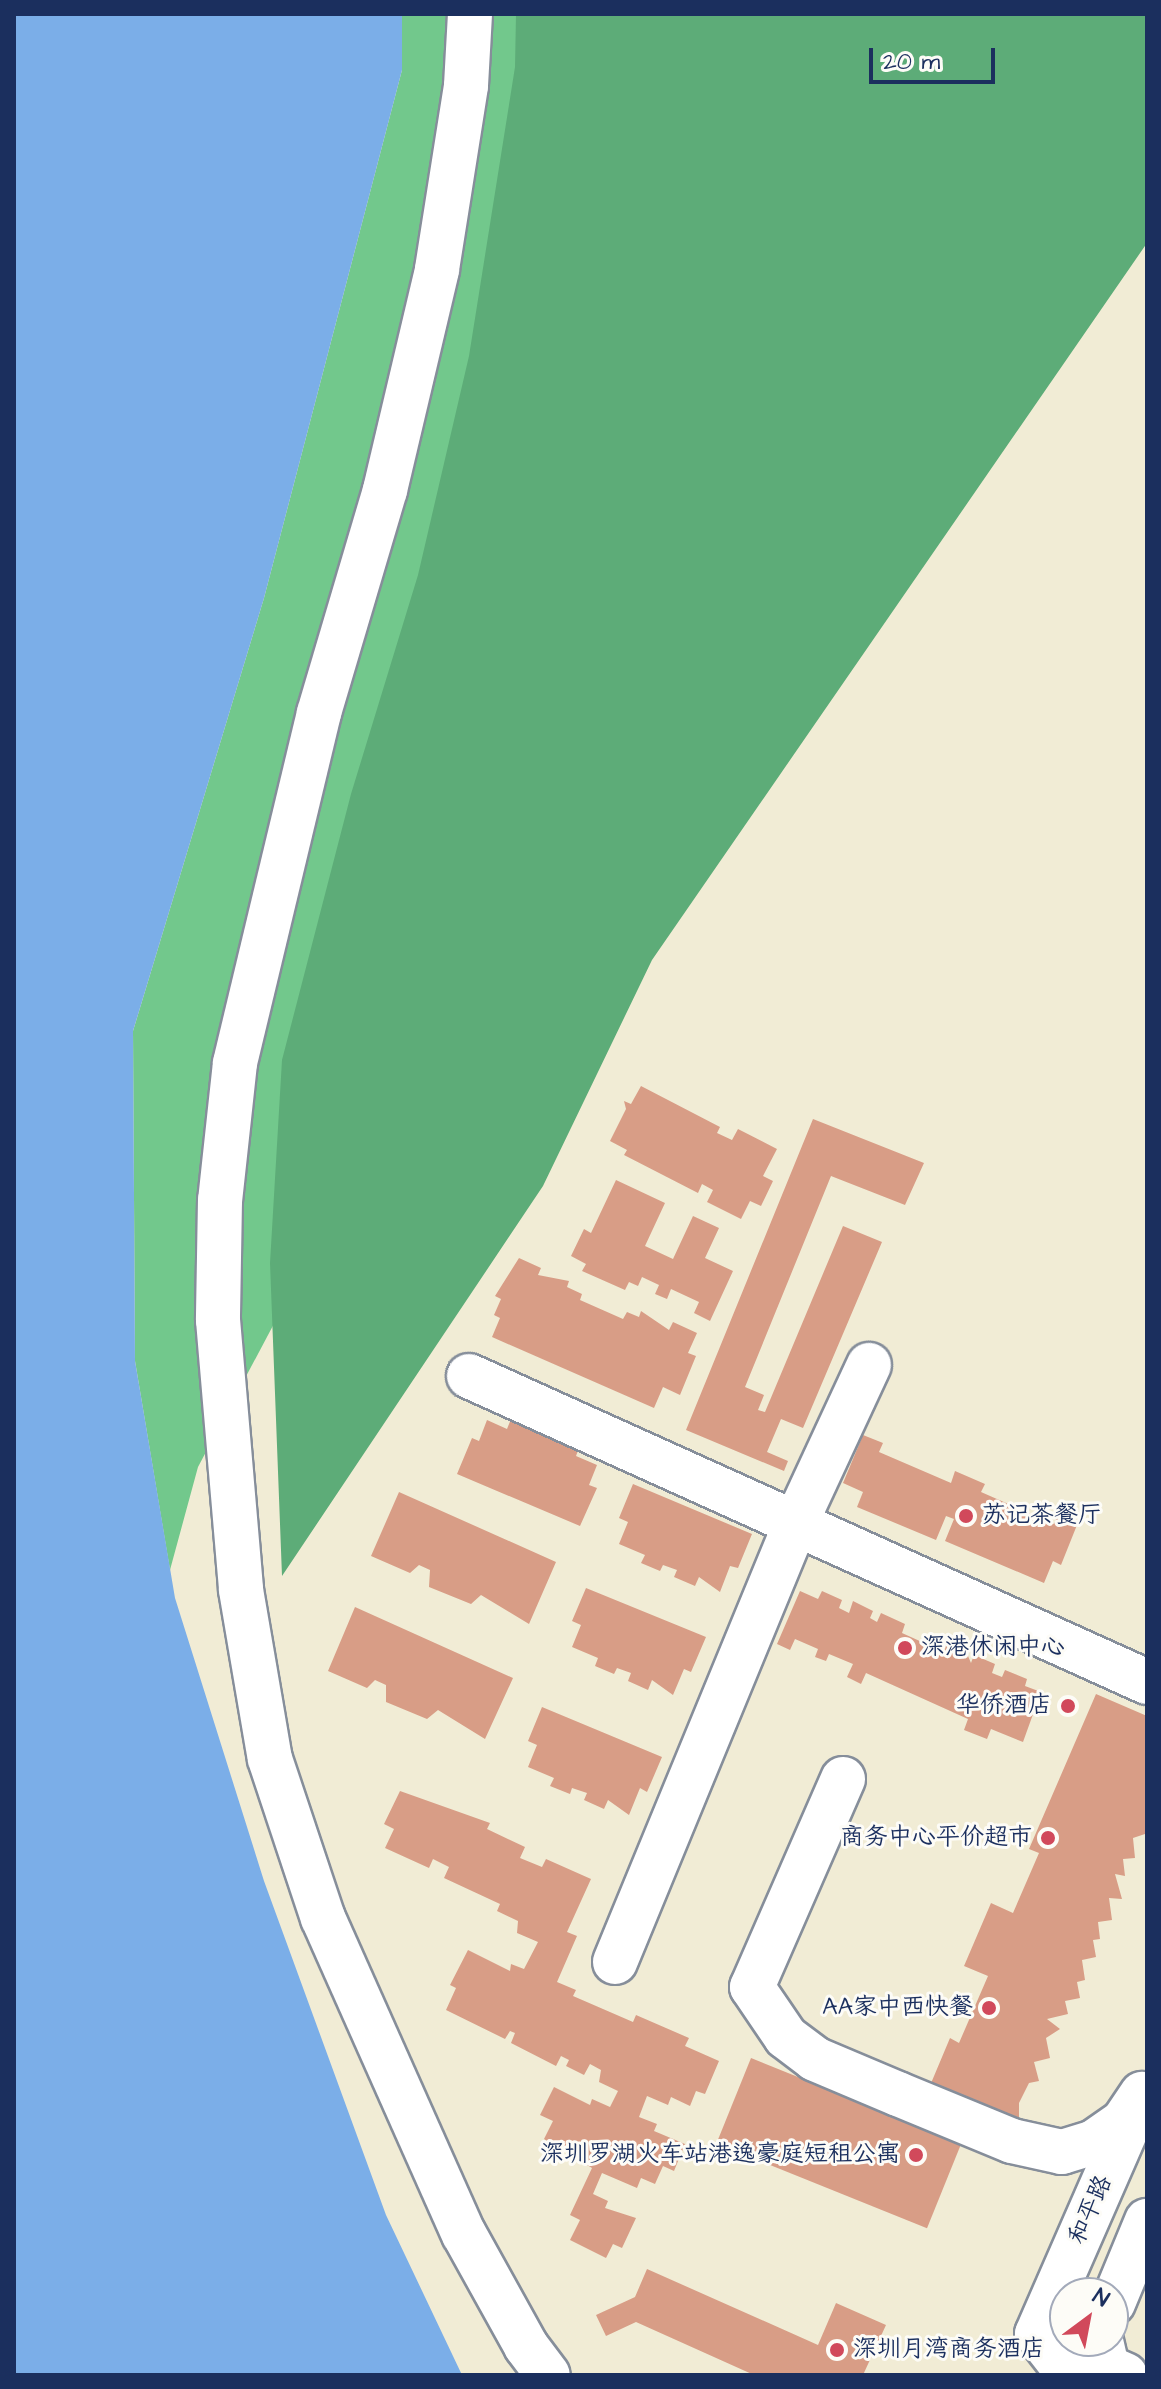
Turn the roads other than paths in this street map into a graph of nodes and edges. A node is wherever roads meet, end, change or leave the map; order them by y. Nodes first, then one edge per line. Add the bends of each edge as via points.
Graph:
1 (470, 14) edge
2 (869, 1365) dead end
3 (469, 1376) dead end
4 (797, 1520) junction
5 (1147, 1682) edge
6 (843, 1779) dead end
7 (615, 1962) dead end
8 (1145, 2088) edge
9 (1147, 2221) edge
10 (1124, 2277) edge
11 (1105, 2357) edge
12 (548, 2375) edge
13 (1069, 2375) edge
14 (1125, 2375) edge

1 - 12 street via 466,86 437,270 385,490 319,713 235,1063 220,1200 218,1320 241,1590 270,1759 323,1918 464,2234 526,2346
2 - 4 street
3 - 4 street
4 - 5 street
4 - 7 street
6 - 8 street via 752,1987 786,2037 815,2059 898,2094 1012,2141 1062,2152 1094,2142 1123,2122
8 - 13 street, 和平路 via 1037,2334
9 - 10 street
11 - 14 street via 1107,2367

